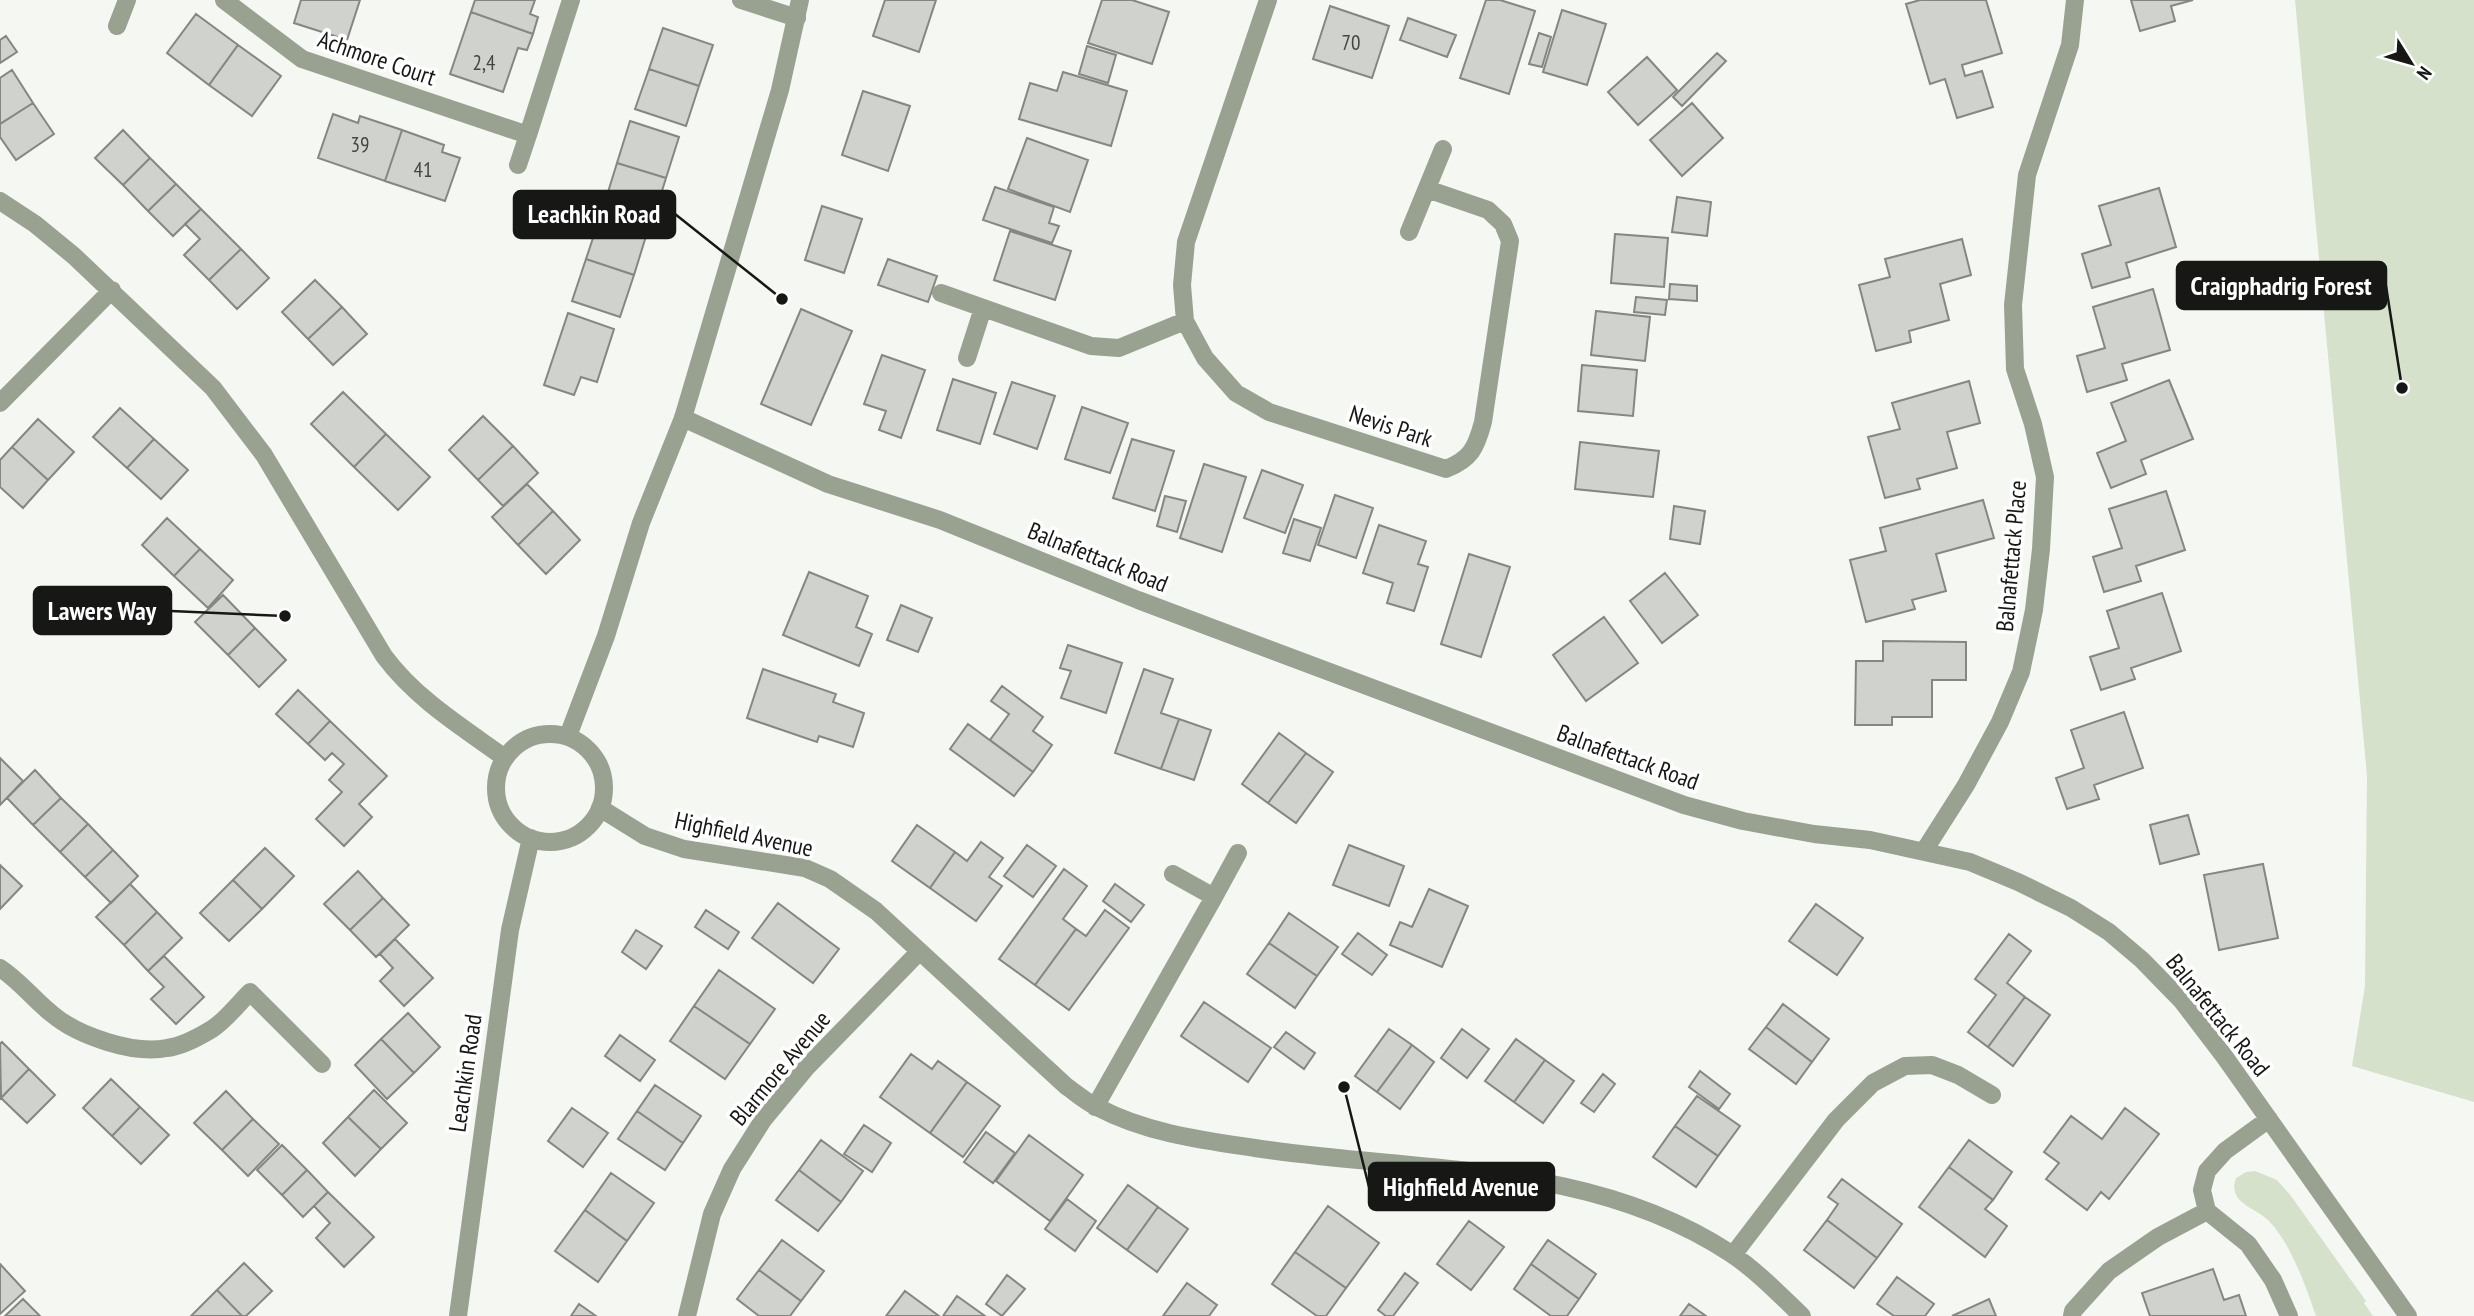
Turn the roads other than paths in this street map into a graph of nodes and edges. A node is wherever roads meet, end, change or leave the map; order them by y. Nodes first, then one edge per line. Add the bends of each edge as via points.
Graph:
1 (127, 0) edge
2 (224, 0) edge
3 (570, 0) edge
4 (741, 0) edge
5 (800, 0) edge
6 (1268, 0) edge
7 (2075, 0) edge
8 (797, 18) junction
9 (117, 26) dead end
10 (528, 135) junction
11 (1443, 149) dead end
12 (518, 164) dead end
13 (1427, 189) junction
14 (0, 201) edge
15 (1409, 232) dead end
16 (112, 290) junction
17 (941, 293) dead end
18 (983, 308) junction
19 (1185, 321) junction
20 (967, 358) dead end
21 (0, 403) edge
22 (683, 418) junction
23 (568, 736) junction
24 (505, 758) junction
25 (600, 808) junction
26 (531, 838) junction
27 (1924, 851) junction
28 (1238, 853) dead end
29 (1173, 874) dead end
30 (1214, 897) junction
31 (919, 952) junction
32 (0, 968) edge
33 (322, 1063) dead end
34 (1992, 1095) dead end
35 (1096, 1107) junction
36 (2269, 1119) junction
37 (2207, 1211) junction
38 (1733, 1255) junction
39 (458, 1316) edge
40 (687, 1316) edge
41 (1802, 1316) edge
42 (2072, 1316) edge
43 (2289, 1316) edge
44 (2408, 1316) edge

1 - 9 street
2 - 10 street, Achmore Court via 302,59
3 - 10 street
4 - 8 street
5 - 8 street
6 - 19 street, Nevis Park via 1185,242
7 - 27 street, Balnafettack Place via 2070,45 2027,175 2013,305 2015,369 2045,477 2034,610 2021,672 2000,722
8 - 22 street via 758,170
10 - 12 street
11 - 13 street
13 - 15 street
13 - 19 street, Nevis Park via 1489,210 1503,224 1510,242 1483,422 1476,445 1463,462 1446,469 1433,466 1269,412 1236,393 1205,358
14 - 16 street via 45,232
16 - 21 street
16 - 24 street via 214,387 264,455 400,677
17 - 18 street
18 - 19 street via 1091,346 1119,348
18 - 20 street
22 - 23 street via 641,523 606,636
22 - 27 street, Balnafettack Road via 828,484 940,520 1151,605 1684,805 1743,821
23 - 24 street via 533,736
23 - 25 street via 595,758 603,774
24 - 26 street via 498,772 499,804 506,819
25 - 26 street via 579,833 547,841
25 - 31 street, Highfield Avenue via 645,836 684,849 805,868 830,879 876,911
26 - 39 street, Leachkin Road via 510,930
27 - 36 street, Balnafettack Road via 1970,862 2018,882 2109,932 2182,1001
28 - 30 street
29 - 30 street
30 - 35 street
31 - 35 street, Highfield Avenue via 1038,1061
31 - 40 street, Blarmore Avenue via 806,1068 744,1149 712,1214
32 - 33 street via 52,1015 79,1031 138,1048 167,1049 192,1040 215,1027 250,992
34 - 38 street via 1932,1065 1905,1066 1873,1083 1836,1120
35 - 38 street, Highfield Avenue via 1180,1137 1574,1187 1657,1214
36 - 37 street via 2225,1151 2207,1171 2202,1190
36 - 44 street, Balnafettack Road
37 - 42 street via 2109,1271
37 - 43 street via 2248,1244 2273,1280
38 - 41 street, Highfield Avenue

